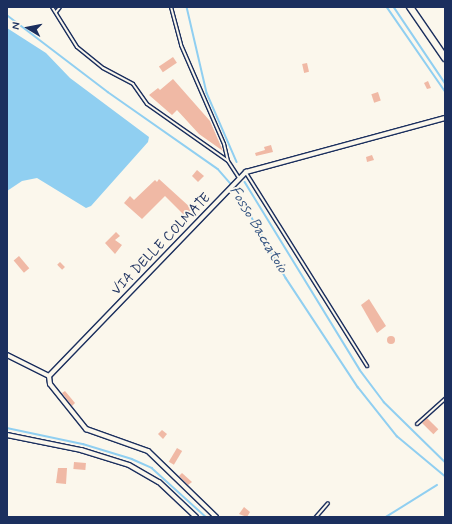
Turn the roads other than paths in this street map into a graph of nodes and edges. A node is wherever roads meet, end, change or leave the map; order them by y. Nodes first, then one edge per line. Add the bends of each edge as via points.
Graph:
1 (52, 7) edge
2 (60, 7) edge
3 (171, 7) edge
4 (410, 7) edge
5 (56, 12) junction
6 (445, 58) edge
7 (445, 118) edge
8 (228, 161) junction
9 (246, 172) junction
10 (239, 178) junction
11 (7, 355) edge
12 (367, 366) dead end
13 (49, 376) junction
14 (445, 399) edge
15 (417, 424) dead end
16 (7, 435) edge
17 (328, 503) dead end
18 (196, 517) edge
19 (216, 517) edge
20 (316, 517) edge

1 - 5 lane
2 - 5 lane
3 - 8 lane via 181,45 224,144
4 - 6 main road
5 - 8 lane via 76,46 103,68 124,77 133,84 147,104
7 - 9 street, VIA DELLE COLMATE
8 - 10 lane
9 - 10 street, VIA DELLE COLMATE
9 - 12 lane
10 - 13 street, VIA DELLE COLMATE
11 - 13 street
13 - 19 street via 50,384 86,429 148,452
14 - 15 lane
16 - 18 street via 81,450 129,465 159,482
17 - 20 lane

